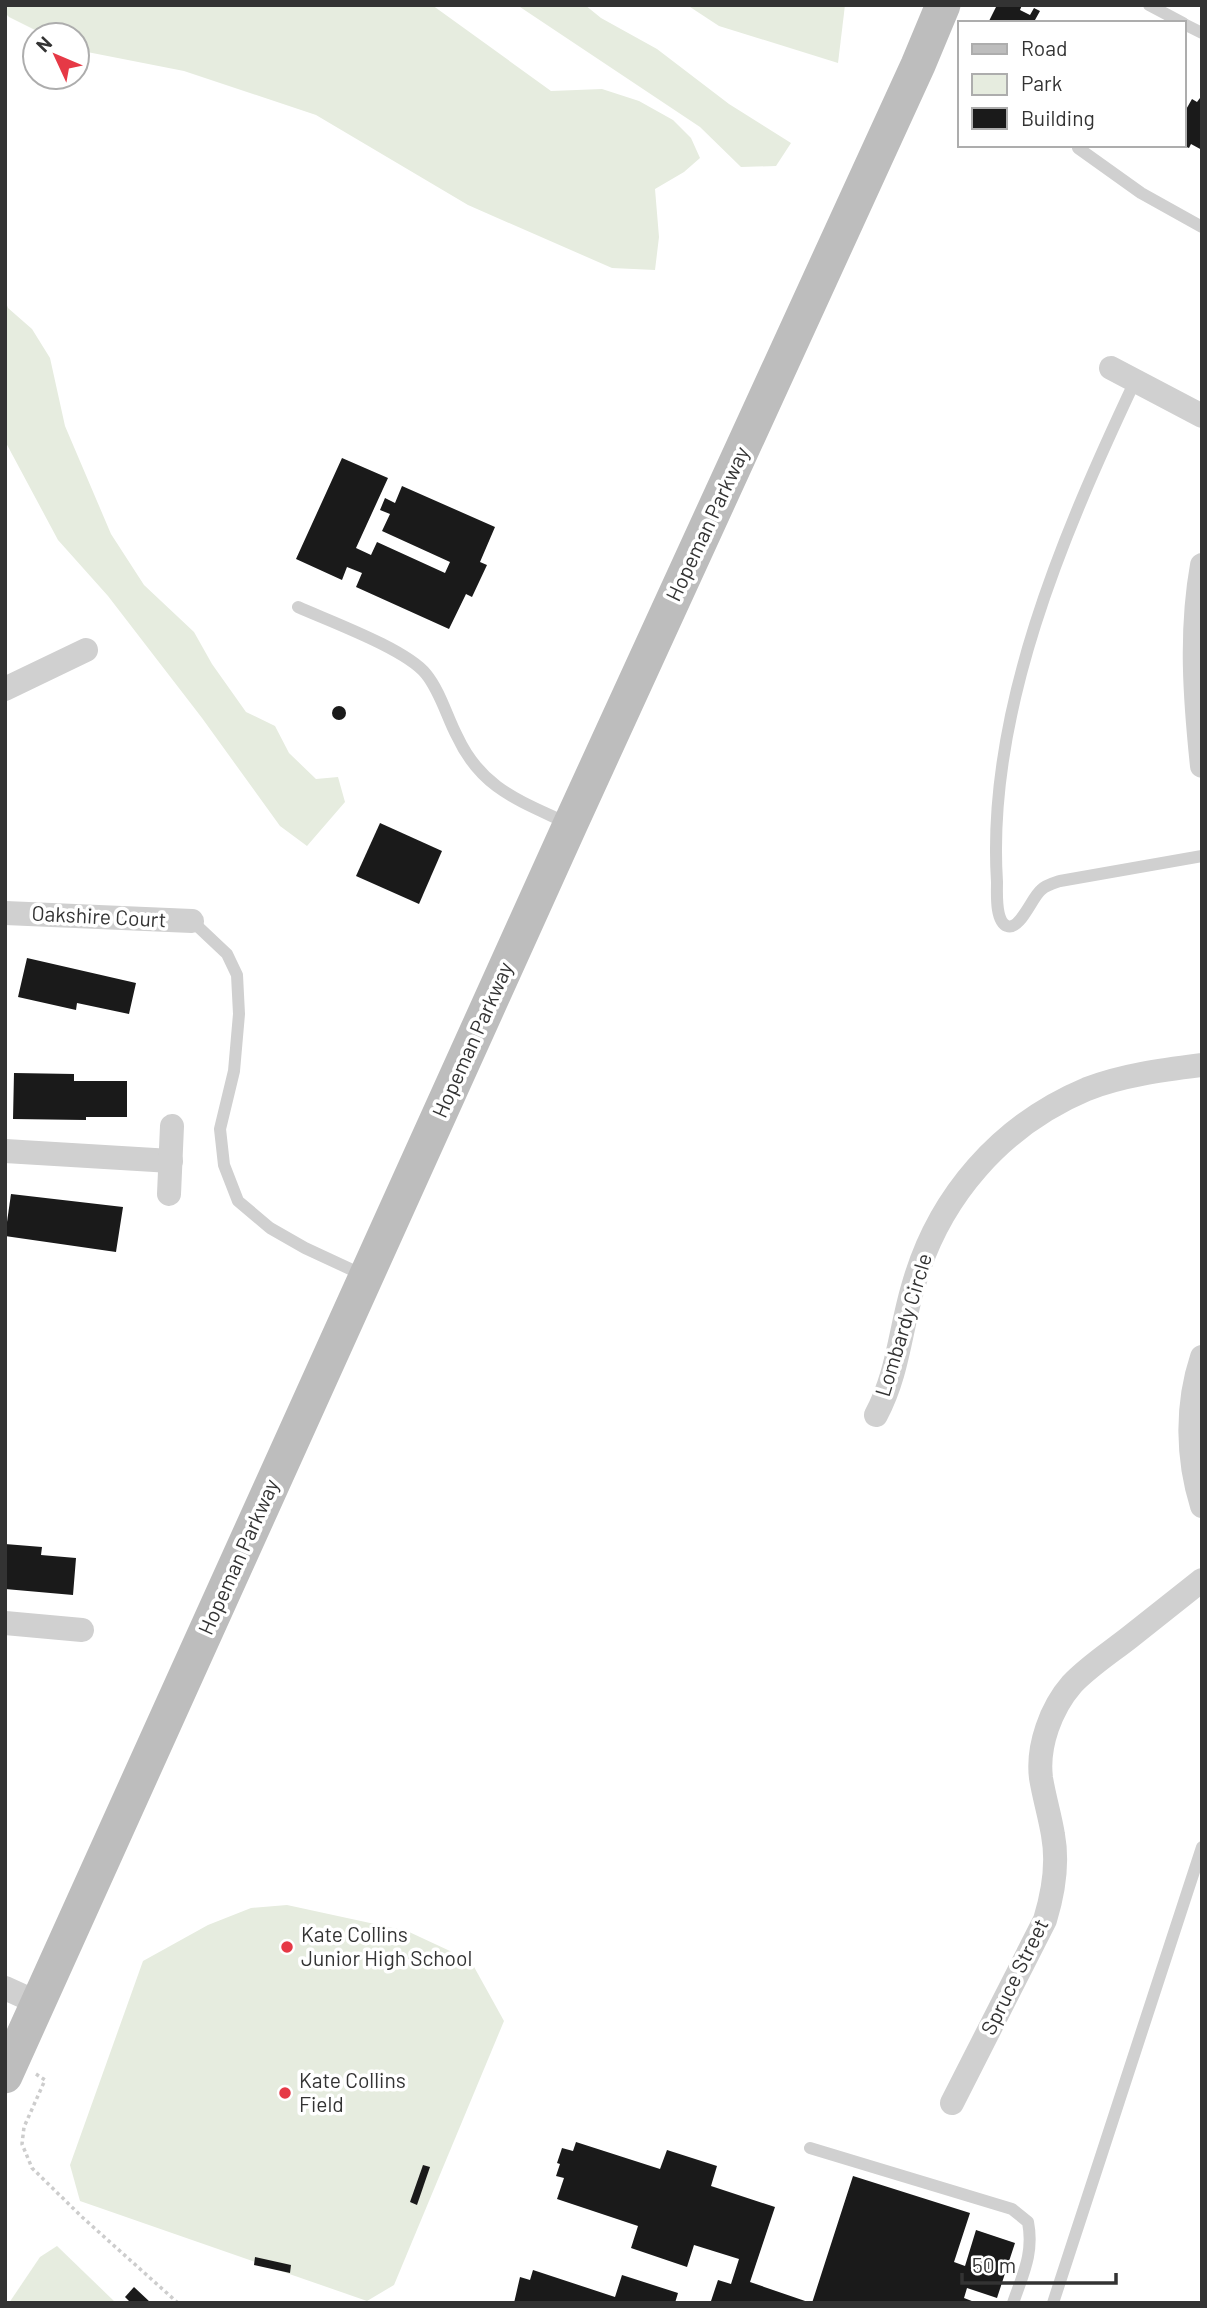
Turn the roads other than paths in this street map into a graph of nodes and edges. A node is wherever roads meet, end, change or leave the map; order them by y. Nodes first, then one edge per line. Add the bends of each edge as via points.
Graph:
1 (943, 5) edge
2 (1149, 5) edge
3 (1180, 21) edge
4 (1186, 24) edge
5 (1202, 33) edge
6 (1078, 148) dead end
7 (1202, 227) edge
8 (1111, 368) dead end
9 (1135, 381) junction
10 (1202, 416) edge
11 (1202, 565) edge
12 (298, 607) dead end
13 (86, 650) dead end
14 (5, 689) edge
15 (1202, 766) edge
16 (570, 825) junction
17 (1202, 856) edge
18 (5, 913) edge
19 (192, 921) joint
20 (1202, 1065) edge
21 (172, 1126) dead end
22 (5, 1151) edge
23 (171, 1161) junction
24 (169, 1194) dead end
25 (366, 1276) junction
26 (1202, 1357) edge
27 (876, 1415) dead end
28 (1202, 1506) edge
29 (1202, 1580) edge
30 (5, 1623) edge
31 (82, 1630) dead end
32 (1202, 1847) edge
33 (5, 1988) edge
34 (38, 2003) junction
35 (20, 2075) edge
36 (952, 2103) dead end
37 (810, 2148) dead end
38 (1013, 2303) edge
39 (1053, 2303) edge

1 - 16 main road, Hopeman Parkway
2 - 3 lane
4 - 5 lane
6 - 7 lane via 1141,193
8 - 9 street
9 - 10 street
9 - 17 lane via 1050,580 1012,709 996,824 1002,922 1013,927 1019,923 1042,889 1060,881
11 - 15 street via 1194,639
12 - 16 lane via 414,663 430,680 464,752 487,781
13 - 14 street
16 - 25 main road, Hopeman Parkway
18 - 19 street, Oakshire Court
19 - 25 lane via 227,954 237,975 234,1071 220,1129 224,1165 238,1201 270,1228
20 - 27 street, Lombardy Circle via 1089,1089 1056,1104 991,1151 963,1184 925,1252 891,1381
21 - 23 street
22 - 23 street
23 - 24 street
25 - 34 main road, Hopeman Parkway
26 - 28 street via 1189,1429
29 - 36 street, Spruce Street via 1072,1684 1057,1705 1042,1748 1041,1773 1054,1837 1050,1903
30 - 31 street
32 - 39 lane
33 - 34 street
34 - 35 main road, Hopeman Parkway
37 - 38 lane via 1002,2206 1028,2222 1031,2241

